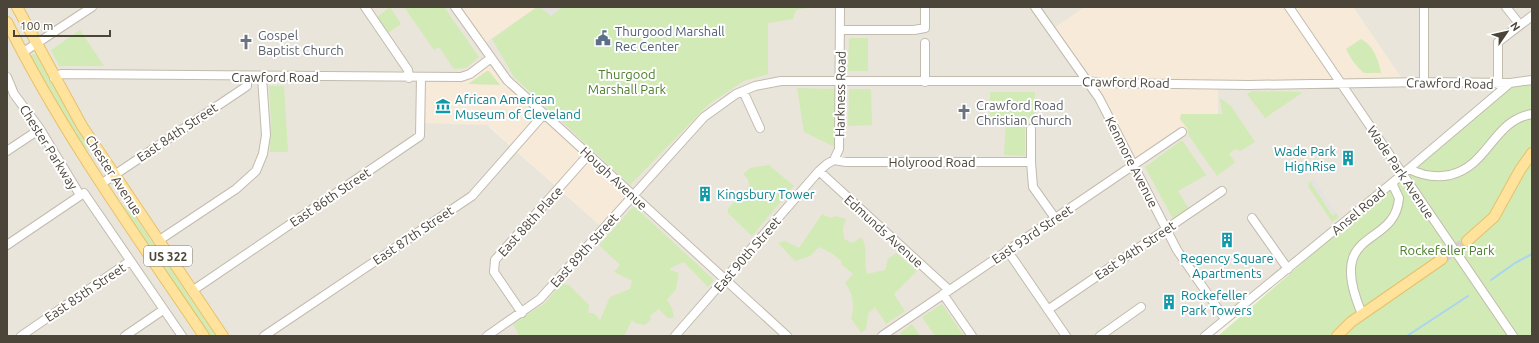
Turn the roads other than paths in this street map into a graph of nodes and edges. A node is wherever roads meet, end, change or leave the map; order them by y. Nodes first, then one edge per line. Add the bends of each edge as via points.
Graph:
1 (17, 7) edge
2 (92, 7) edge
3 (365, 7) edge
4 (455, 7) edge
5 (840, 7) edge
6 (925, 7) edge
7 (1035, 7) edge
8 (1290, 7) edge
9 (1424, 7) edge
10 (1506, 7) edge
11 (1532, 16) edge
12 (1517, 21) dead end
13 (7, 22) edge
14 (840, 30) junction
15 (925, 43) dead end
16 (36, 44) junction
17 (22, 52) junction
18 (490, 58) junction
19 (7, 77) edge
20 (247, 77) junction
21 (262, 77) junction
22 (54, 78) junction
23 (409, 78) junction
24 (421, 78) junction
25 (841, 80) junction
26 (1532, 80) edge
27 (1087, 81) junction
28 (925, 82) junction
29 (1424, 82) junction
30 (1340, 83) junction
31 (1510, 83) junction
32 (1498, 84) junction
33 (743, 91) junction
34 (544, 114) junction
35 (1532, 114) edge
36 (760, 128) dead end
37 (40, 129) junction
38 (1031, 129) dead end
39 (1182, 132) dead end
40 (7, 151) edge
41 (1532, 153) edge
42 (589, 154) junction
43 (834, 160) junction
44 (1031, 162) junction
45 (1133, 166) junction
46 (819, 171) junction
47 (1406, 172) junction
48 (113, 175) junction
49 (1392, 183) junction
50 (101, 184) junction
51 (1222, 191) dead end
52 (82, 194) junction
53 (632, 195) junction
54 (1055, 218) junction
55 (1252, 218) dead end
56 (1166, 229) junction
57 (1467, 241) tunnel mouth
58 (158, 242) junction
59 (7, 245) edge
60 (1008, 250) junction
61 (1442, 258) tunnel mouth
62 (130, 261) junction
63 (1288, 269) junction
64 (725, 279) junction
65 (192, 290) junction
66 (946, 292) junction
67 (1141, 307) dead end
68 (1049, 309) junction
69 (163, 310) junction
70 (522, 313) junction
71 (1362, 314) junction
72 (1225, 319) junction
73 (677, 335) edge
74 (21, 336) edge
75 (125, 336) edge
76 (182, 336) edge
77 (204, 336) edge
78 (223, 336) edge
79 (264, 336) edge
80 (487, 336) edge
81 (787, 336) edge
82 (882, 336) edge
83 (972, 336) edge
84 (1066, 336) edge
85 (1100, 336) edge
86 (1205, 336) edge
87 (1337, 336) edge
88 (1513, 336) edge

1 - 16 main road, Chester Avenue / US 322
2 - 16 street
3 - 23 street via 408,70
4 - 18 street, Hough Avenue
5 - 14 street, Harkness Road
6 - 14 street via 925,28
7 - 27 street, Kenmore Avenue
8 - 30 street, Wade Park Avenue
9 - 29 street
10 - 12 street
11 - 32 street via 1498,42
13 - 17 main road, Chester Avenue / US 322
14 - 25 street, Harkness Road
15 - 28 street
16 - 17 street
16 - 22 main road, Chester Avenue / US 322
17 - 50 main road, Chester Avenue / US 322 via 57,115
18 - 24 street, Crawford Road via 466,76
18 - 34 street, Hough Avenue via 507,80
19 - 37 street, Chester Parkway via 14,94
20 - 21 street, Crawford Road
20 - 22 street, Crawford Road via 62,74
20 - 48 street, East 84th Street via 247,86
21 - 23 street, Crawford Road
21 - 58 street via 266,135 263,154 256,171 236,189
22 - 48 main road, Chester Avenue / US 322
23 - 24 street, Crawford Road
24 - 65 street, East 86th Street via 420,136
25 - 28 street, Crawford Road
25 - 33 street, Crawford Road via 781,81
25 - 43 street, Harkness Road via 839,149
26 - 31 street
27 - 28 street, Crawford Road
27 - 30 street, Crawford Road via 1249,85
27 - 45 street, Kenmore Avenue via 1099,98
29 - 30 street, Crawford Road
29 - 32 street, Crawford Road
30 - 47 street, Wade Park Avenue
31 - 32 street, Crawford Road
31 - 47 street, Ansel Road
33 - 36 street
33 - 53 street, East 89th Street via 704,117
34 - 42 street, Hough Avenue
34 - 79 street, East 87th Street via 472,196
35 - 47 street via 1515,120 1491,142 1476,162 1461,172 1431,177
37 - 40 street
37 - 52 street, Chester Parkway
38 - 44 street
39 - 45 street, East 93rd Street
41 - 57 main road via 1494,217
42 - 53 street, Hough Avenue
42 - 70 street, East 88th Place via 495,260 494,272
43 - 44 street, Holyrood Road
43 - 46 street
44 - 54 street via 1033,187
45 - 54 street, East 93rd Street
45 - 56 street, Kenmore Avenue
46 - 64 street, East 90th Street
46 - 66 street, Edmunds Avenue
47 - 49 street, Ansel Road
47 - 88 street, Wade Park Avenue
48 - 50 street, East 84th Street
48 - 58 main road, Chester Avenue / US 322
49 - 63 street, Ansel Road
49 - 71 street via 1399,198 1395,214 1358,248 1352,260 1352,283
50 - 77 main road, Chester Avenue / US 322
51 - 56 street, East 94th Street
52 - 59 street
52 - 62 street, Chester Parkway
53 - 64 street, Hough Avenue
53 - 70 street, East 89th Street via 540,299
54 - 60 street, East 93rd Street
55 - 63 street
56 - 68 street, East 94th Street
56 - 72 street, Kenmore Avenue via 1177,250
58 - 65 main road, Chester Avenue / US 322
60 - 66 street, East 93rd Street
60 - 68 street
61 - 71 main road
62 - 69 street, Chester Parkway
62 - 74 street, East 85th Street
63 - 72 street, Ansel Road
64 - 73 street, East 90th Street
64 - 81 street, Hough Avenue
65 - 78 main road, Chester Avenue / US 322
66 - 82 street, East 93rd Street
66 - 83 street, Edmunds Avenue
67 - 85 street
68 - 84 street
69 - 75 street
69 - 76 street, Chester Parkway
70 - 80 street, East 89th Street
71 - 87 main road
72 - 86 street, Ansel Road

